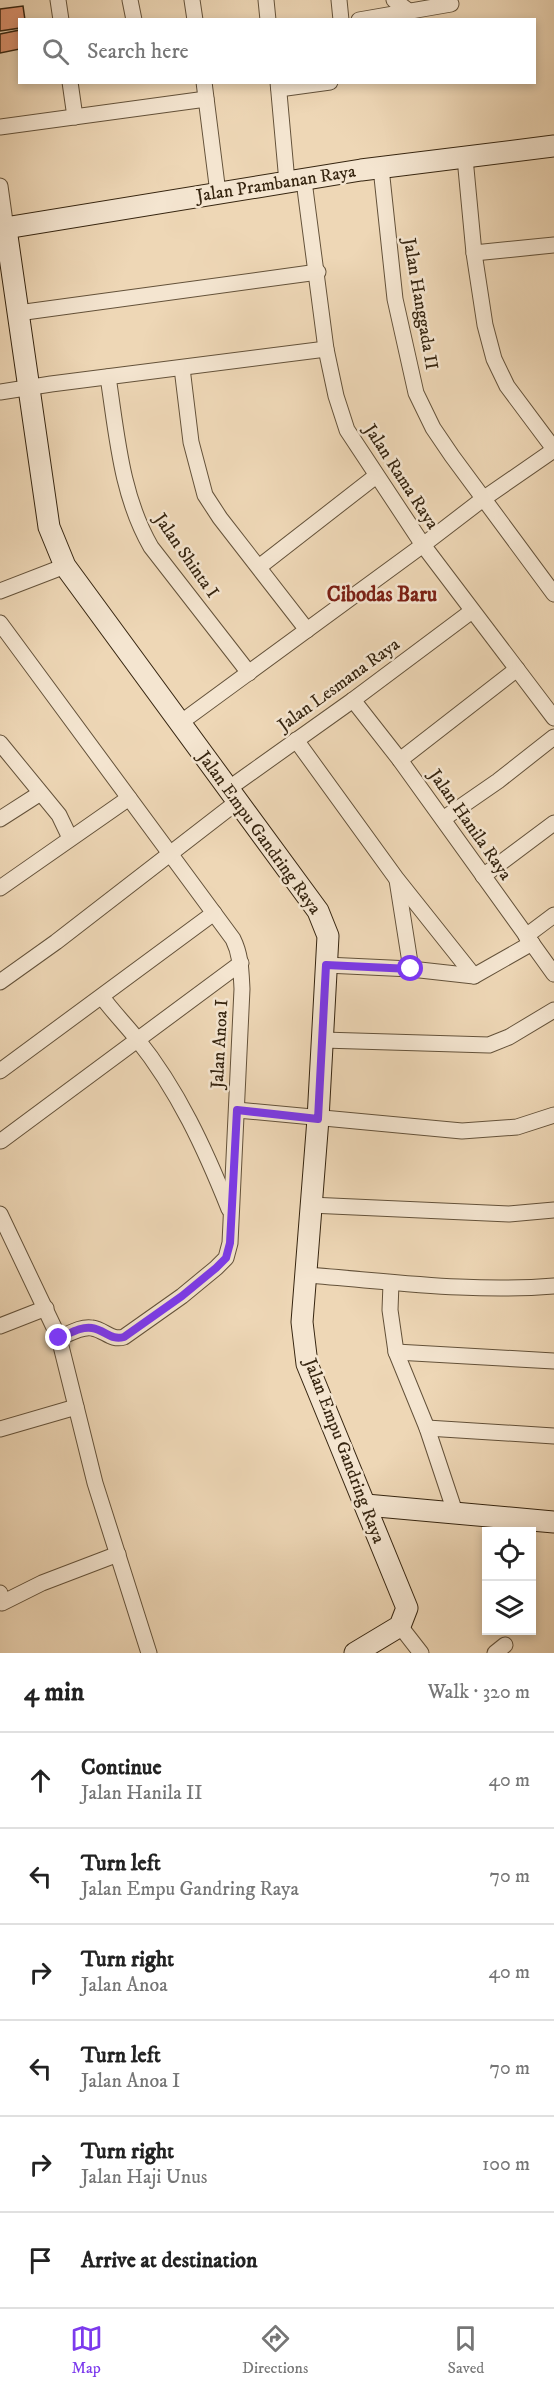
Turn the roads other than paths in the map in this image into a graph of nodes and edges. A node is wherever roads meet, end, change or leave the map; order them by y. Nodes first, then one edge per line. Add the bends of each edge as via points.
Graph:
1 (58, 0) edge
2 (130, 0) edge
3 (192, 0) edge
4 (266, 0) edge
5 (339, 0) edge
6 (394, 0) edge
7 (451, 4) dead end
8 (410, 12) junction
9 (61, 18) edge
10 (134, 18) edge
11 (195, 18) edge
12 (268, 18) edge
13 (341, 18) edge
14 (372, 18) edge
15 (70, 84) edge
16 (204, 84) edge
17 (304, 84) edge
18 (278, 86) edge
19 (206, 99) junction
20 (75, 117) junction
21 (0, 127) edge
22 (554, 146) edge
23 (465, 158) junction
24 (381, 168) junction
25 (296, 181) junction
26 (0, 186) edge
27 (218, 193) junction
28 (3, 229) edge
29 (554, 245) edge
30 (474, 253) junction
31 (318, 272) junction
32 (18, 313) junction
33 (326, 348) junction
34 (182, 368) junction
35 (108, 377) junction
36 (28, 387) junction
37 (0, 392) edge
38 (554, 449) edge
39 (376, 476) junction
40 (483, 499) junction
41 (423, 545) junction
42 (65, 566) junction
43 (259, 567) junction
44 (0, 591) edge
45 (554, 594) edge
46 (472, 611) junction
47 (0, 623) edge
48 (307, 630) junction
49 (517, 669) junction
50 (249, 673) junction
51 (353, 700) junction
52 (554, 718) edge
53 (180, 723) junction
54 (554, 737) edge
55 (296, 740) junction
56 (1, 745) edge
57 (400, 760) junction
58 (39, 794) junction
59 (233, 795) junction
60 (129, 798) junction
61 (0, 819) edge
62 (443, 819) junction
63 (554, 823) edge
64 (70, 838) junction
65 (171, 852) junction
66 (483, 876) junction
67 (396, 878) junction
68 (0, 888) edge
69 (214, 913) junction
70 (554, 915) edge
71 (529, 939) junction
72 (241, 963) junction
73 (326, 965) junction
74 (411, 969) junction
75 (554, 974) edge
76 (474, 976) junction
77 (0, 982) edge
78 (102, 997) junction
79 (554, 1010) edge
80 (138, 1039) junction
81 (323, 1040) junction
82 (0, 1071) edge
83 (237, 1110) junction
84 (554, 1115) edge
85 (318, 1119) junction
86 (1, 1141) edge
87 (310, 1206) junction
88 (554, 1210) edge
89 (0, 1214) edge
90 (231, 1215) junction
91 (306, 1275) junction
92 (391, 1283) junction
93 (554, 1286) edge
94 (46, 1308) junction
95 (0, 1326) edge
96 (59, 1338) junction
97 (396, 1352) junction
98 (554, 1361) edge
99 (76, 1407) junction
100 (427, 1428) junction
101 (0, 1429) edge
102 (554, 1436) edge
103 (366, 1505) junction
104 (456, 1515) junction
105 (554, 1522) edge
106 (118, 1554) junction
107 (0, 1593) edge
108 (400, 1626) junction
109 (149, 1653) edge
110 (355, 1653) edge
111 (421, 1653) edge

1 - 9 street
2 - 10 street
3 - 11 street
4 - 12 street
5 - 13 street
6 - 8 street
7 - 8 street
8 - 14 street
15 - 20 street
16 - 19 street
17 - 18 street
18 - 25 street, Jalan Rama Raya
19 - 20 street
19 - 27 street
20 - 21 street
22 - 23 street, Jalan Prambanan Raya
23 - 24 street, Jalan Prambanan Raya
23 - 30 street
24 - 25 street, Jalan Prambanan Raya
24 - 40 street, Jalan Hanggada II via 395,298 416,393 433,428
25 - 27 street, Jalan Prambanan Raya
25 - 31 street, Jalan Rama Raya
26 - 28 street
27 - 28 street, Jalan Prambanan Raya
28 - 32 street, Jalan Empu Gandring Raya
29 - 30 street
30 - 38 street via 494,359 507,386
31 - 32 street
31 - 33 street, Jalan Rama Raya
32 - 36 street, Jalan Empu Gandring Raya
33 - 34 street
33 - 39 street, Jalan Rama Raya via 347,430
34 - 35 street
34 - 43 street via 191,442 205,495
35 - 36 street
35 - 50 street, Jalan Shinta I via 123,472 142,530
36 - 37 street
36 - 42 street, Jalan Empu Gandring Raya via 49,527
38 - 40 street
39 - 41 street, Jalan Rama Raya
39 - 43 street
40 - 41 street
40 - 45 street, Jalan Hanggada II
41 - 46 street, Jalan Rama Raya
41 - 48 street
42 - 44 street
42 - 53 street, Jalan Empu Gandring Raya
43 - 48 street
46 - 49 street, Jalan Rama Raya
46 - 51 street, Jalan Lesmana Raya
47 - 60 street, Jalan Anoa I
48 - 50 street
49 - 52 street, Jalan Rama Raya
49 - 57 street
50 - 53 street
51 - 55 street, Jalan Lesmana Raya
51 - 57 street, Jalan Hanila Raya
53 - 59 street, Jalan Empu Gandring Raya
54 - 62 street
55 - 59 street, Jalan Lesmana Raya
55 - 67 street
56 - 58 street
57 - 62 street, Jalan Hanila Raya
58 - 61 street
58 - 64 street via 59,815
59 - 65 street, Jalan Lesmana Raya
59 - 73 street, Jalan Empu Gandring Raya via 318,911 328,936
60 - 64 street
60 - 65 street, Jalan Anoa I
62 - 66 street, Jalan Hanila Raya
63 - 66 street
64 - 68 street
65 - 69 street, Jalan Anoa I
65 - 77 street, Jalan Lesmana Raya
66 - 71 street, Jalan Hanila Raya
67 - 74 street
67 - 76 street
69 - 72 street, Jalan Anoa I via 233,939
69 - 78 street
70 - 71 street
71 - 75 street, Jalan Hanila Raya
71 - 76 street
72 - 80 street
72 - 83 street, Jalan Anoa I
73 - 74 street
73 - 81 street, Jalan Empu Gandring Raya
74 - 76 street
78 - 80 street
78 - 82 street
79 - 81 street via 489,1045
80 - 86 street
80 - 90 street via 179,1101
81 - 85 street, Jalan Empu Gandring Raya
83 - 85 street
83 - 90 street, Jalan Anoa I
84 - 85 street via 517,1127 462,1131
85 - 87 street, Jalan Empu Gandring Raya
87 - 88 street via 509,1214
87 - 91 street, Jalan Empu Gandring Raya
89 - 94 street
90 - 96 street, Jalan Anoa I via 226,1258 182,1296 124,1337 114,1339 92,1328 82,1328
91 - 92 street
91 - 103 street, Jalan Empu Gandring Raya via 303,1322 307,1364
92 - 93 street
92 - 97 street
94 - 95 street
94 - 96 street
96 - 99 street
97 - 98 street
97 - 100 street
99 - 101 street
99 - 106 street
100 - 102 street
100 - 104 street
103 - 104 street
103 - 108 street, Jalan Empu Gandring Raya via 407,1608
104 - 105 street
106 - 107 street via 2,1603
106 - 109 street
108 - 110 street
108 - 111 street

